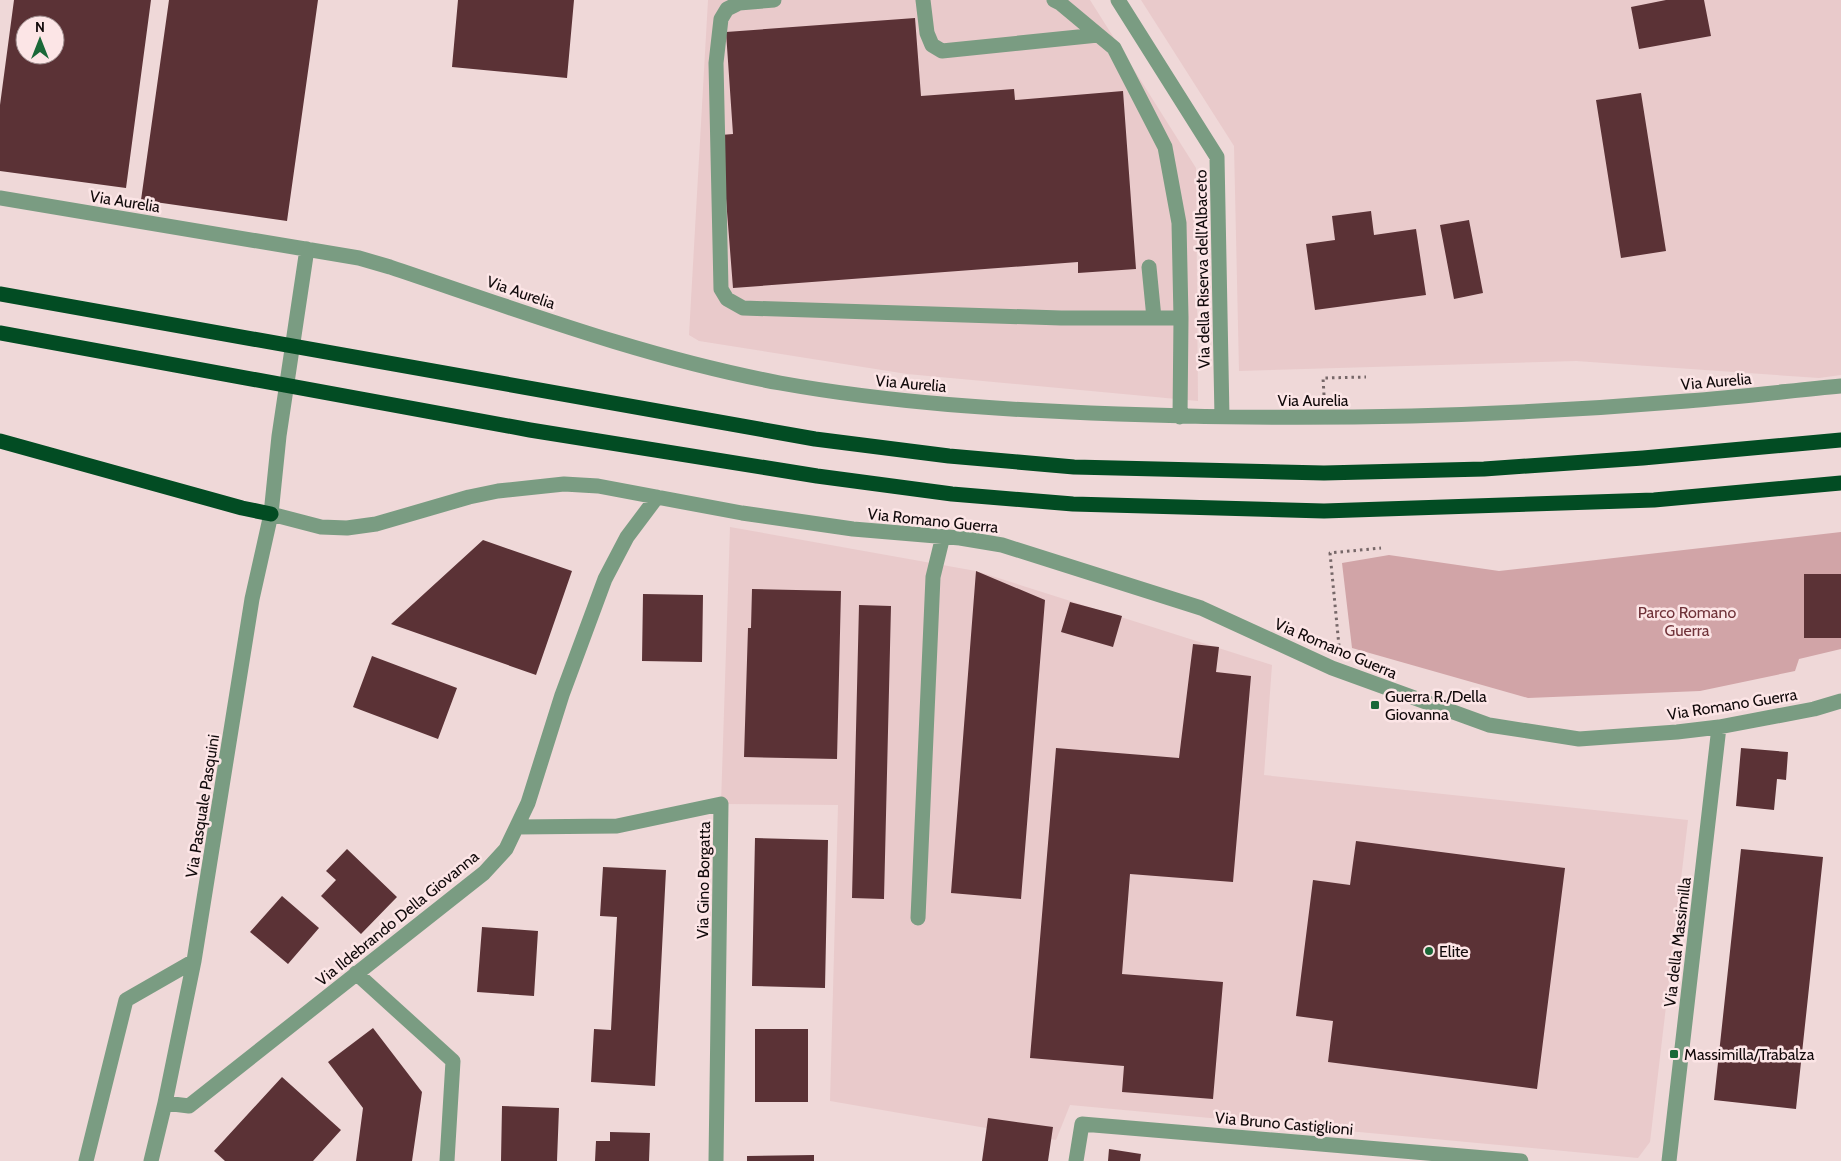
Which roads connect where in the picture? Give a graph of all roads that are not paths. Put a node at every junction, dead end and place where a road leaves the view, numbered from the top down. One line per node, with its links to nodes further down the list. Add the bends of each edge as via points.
1 (774, 0): 10 (street, via 739,3 727,9 721,19 716,63 721,289 727,299 743,308 1051,318)
2 (923, 0): 5 (street, via 927,33 932,45 942,51)
3 (1054, 0): 5 (street)
4 (1118, 0): 15 (street, Via della Riserva dell'Albaceto, via 1217,157)
5 (1098, 35): 11 (street, via 1114,48 1165,147 1179,223)
6 (0, 198): 7 (street, Via Aurelia)
7 (307, 249): 14 (street, Via Aurelia, via 370,261 579,330 691,363 775,382 918,402); 20 (street, Via Pasquale Pasquini, via 279,436)
8 (1149, 267): 10 (street)
9 (0, 294): 16 (highway, via 815,439 1074,467 1324,473 1484,469)
10 (1154, 318): 11 (street)
11 (1181, 318): 14 (street)
12 (0, 333): 18 (highway, via 530,430 827,477 952,494 1064,504 1324,511 1654,500)
13 (1841, 386): 15 (street, Via Aurelia, via 1687,401 1500,413)
14 (1180, 417): 15 (street, Via Aurelia)
15 (1222, 417)
16 (1841, 440)
17 (0, 441): 20 (highway)
18 (1841, 483)
19 (657, 497): 20 (street, via 598,486 564,484 488,493 376,524 347,528 321,527); 21 (street, Via Romano Guerra, via 853,529); 24 (street, Via Ildebrando Della Giovanna, via 628,538 605,579)
20 (271, 514): 26 (street, Via Pasquale Pasquini, via 252,599)
21 (943, 536): 23 (street, Via Romano Guerra, via 1002,545 1201,608 1332,668 1489,725 1579,739); 25 (street, via 933,577)
22 (1841, 701): 23 (street, Via Romano Guerra)
23 (1719, 727): 35 (street, Via della Massimilla)
24 (518, 827): 27 (street, Via Ildebrando Della Giovanna, via 506,849 484,873); 32 (street, Via Gino Borgatta, via 617,826 721,804)
25 (918, 918)
26 (194, 961): 28 (street, Via Pasquale Pasquini); 29 (street, via 126,1000)
27 (356, 973): 28 (street, Via Ildebrando Della Giovanna, via 189,1106); 31 (street, Via Ildebrando Della Giovanna, via 453,1061)
28 (165, 1103): 30 (street)
29 (86, 1161)
30 (151, 1161)
31 (447, 1161)
32 (716, 1161)
33 (1076, 1161): 34 (street, Via Bruno Castiglioni, via 1082,1124)
34 (1522, 1161)
35 (1669, 1161)

